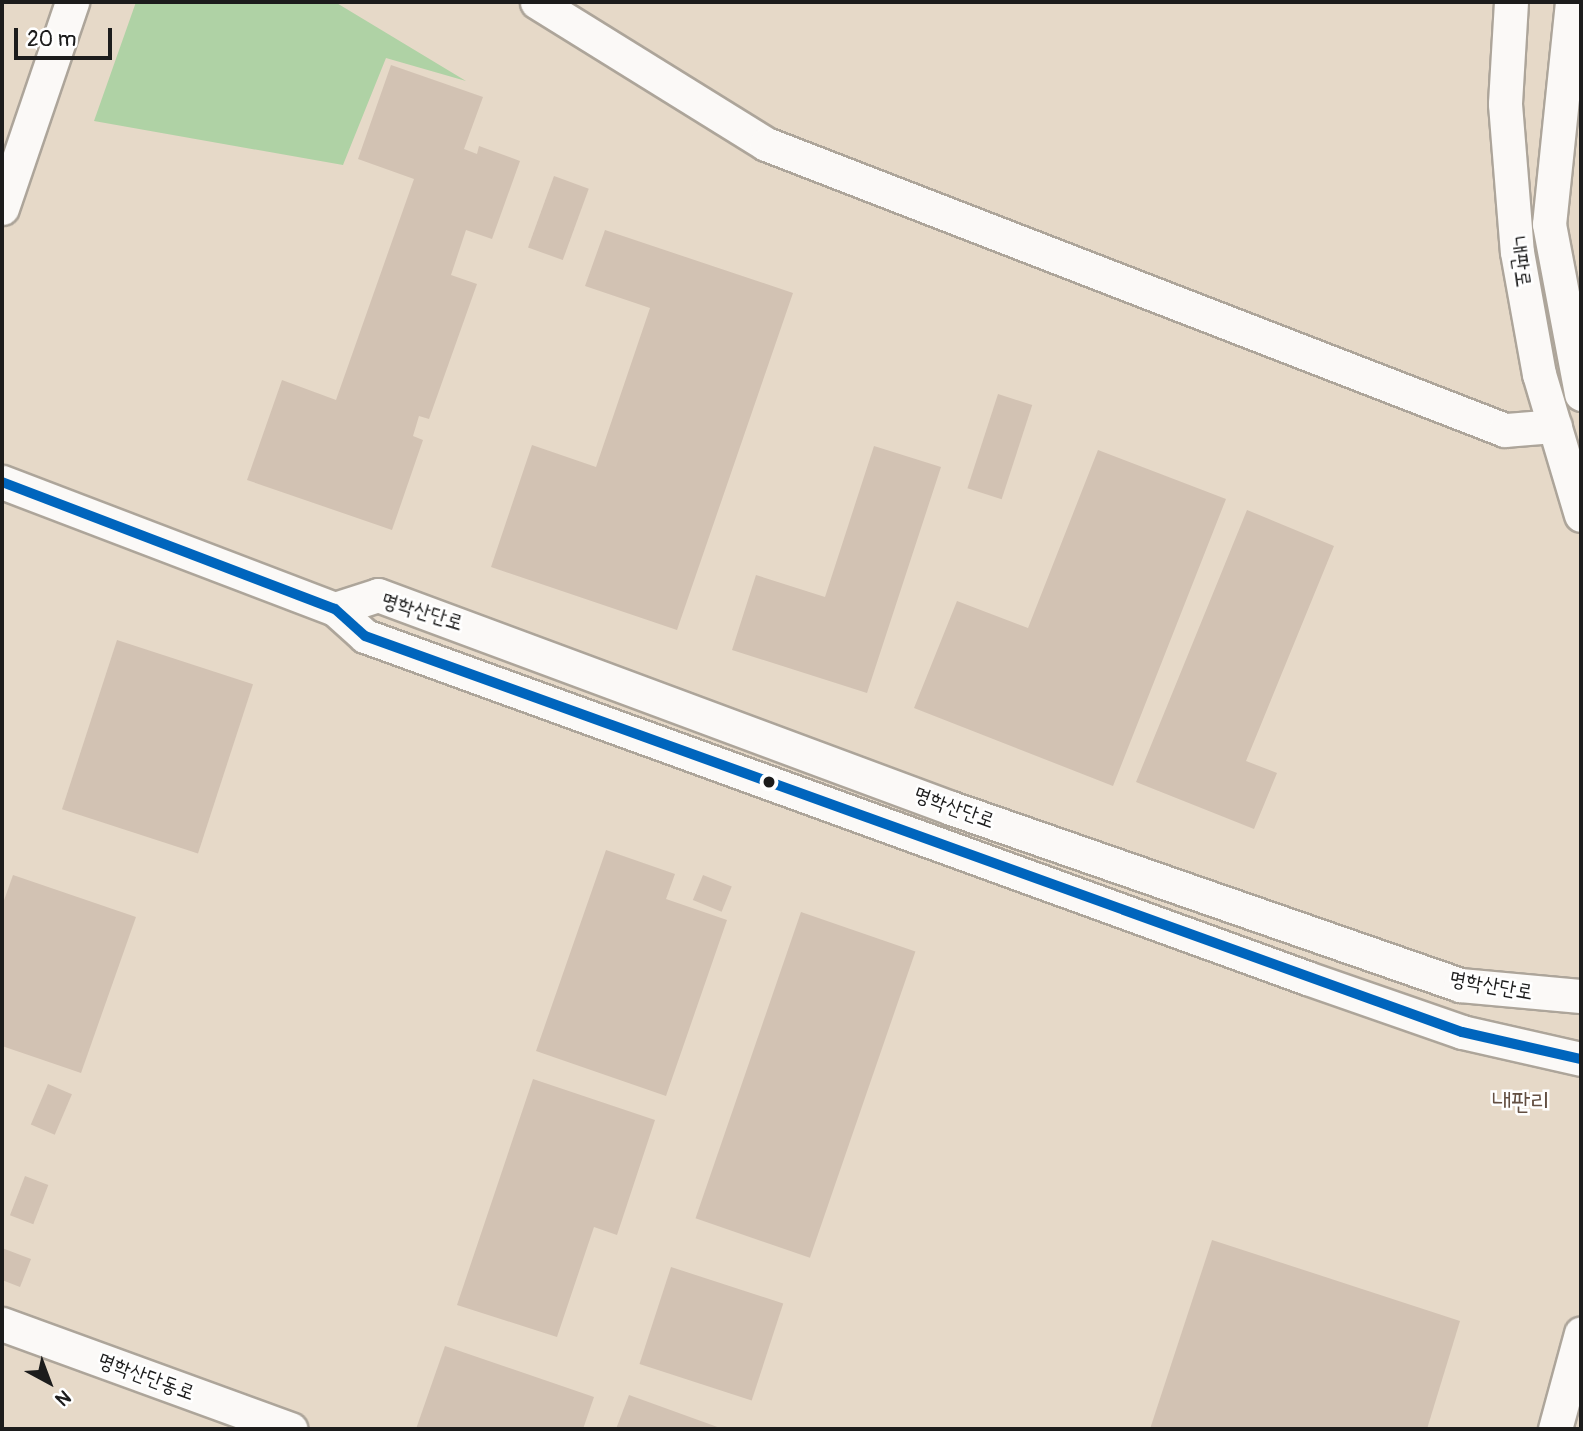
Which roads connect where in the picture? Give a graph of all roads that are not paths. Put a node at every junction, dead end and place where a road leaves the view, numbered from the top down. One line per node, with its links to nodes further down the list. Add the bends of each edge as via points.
1 (537, 2): 7 (street, via 766,144 1506,430)
2 (1511, 2): 7 (street, 내판로, via 1505,104 1517,252)
3 (1572, 2): 6 (street, 내판로, via 1549,224)
4 (69, 3): 5 (street)
5 (2, 208)
6 (1581, 394)
7 (1555, 426): 9 (street, 내판로)
8 (2, 482): 10 (street, 명학산단로)
9 (1581, 515)
10 (335, 609): 12 (street, 명학산단로, via 378,595 951,808 1460,985); 14 (street, 명학산단로, via 365,636)
11 (1581, 976): 12 (street)
12 (1520, 993): 13 (street, 명학산단로)
13 (1581, 996)
14 (1469, 1034): 15 (street, 명학산단로); 16 (street)
15 (1581, 1059)
16 (1581, 1081)
17 (2, 1324): 19 (street, 명학산단동로)
18 (1581, 1333): 20 (street)
19 (291, 1429)
20 (1555, 1429)

